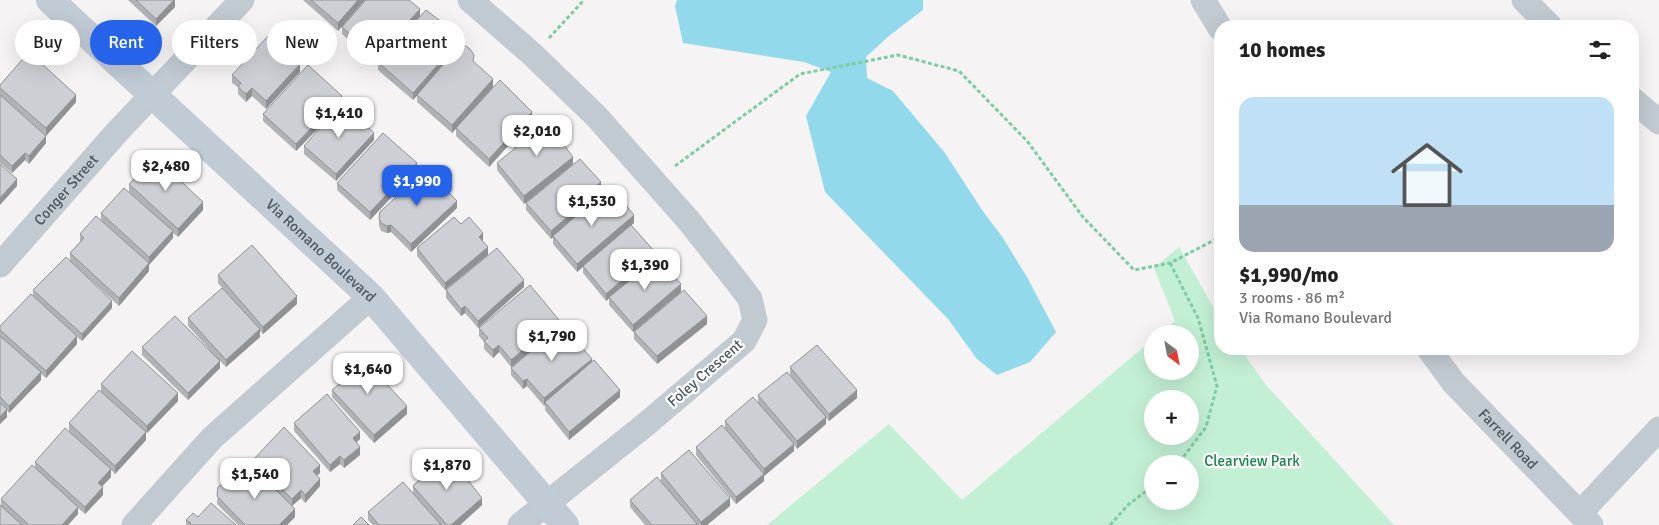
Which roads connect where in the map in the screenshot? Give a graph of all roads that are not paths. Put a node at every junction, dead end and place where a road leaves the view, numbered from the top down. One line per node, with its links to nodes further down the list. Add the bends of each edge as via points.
1 (50, 0): 8 (street, Via Romano Boulevard)
2 (242, 0): 8 (street)
3 (470, 0): 15 (street, Foley Crescent, via 596,116 689,221 750,299 755,320 744,341)
4 (1203, 0): 6 (street)
5 (1524, 0): 7 (street)
6 (1215, 20)
7 (1544, 20)
8 (152, 94): 11 (street, Conger Street); 12 (street, Via Romano Boulevard)
9 (1639, 105): 10 (street)
10 (1659, 122)
11 (0, 265)
12 (371, 297): 15 (street, Via Romano Boulevard); 17 (street, via 222,428)
13 (1433, 355): 16 (street, Farrell Road, via 1453,382)
14 (1659, 429): 16 (street)
15 (547, 504): 18 (street, Foley Crescent); 19 (street, Via Romano Boulevard)
16 (1586, 519)
17 (134, 525)
18 (520, 525)
19 (565, 525)

